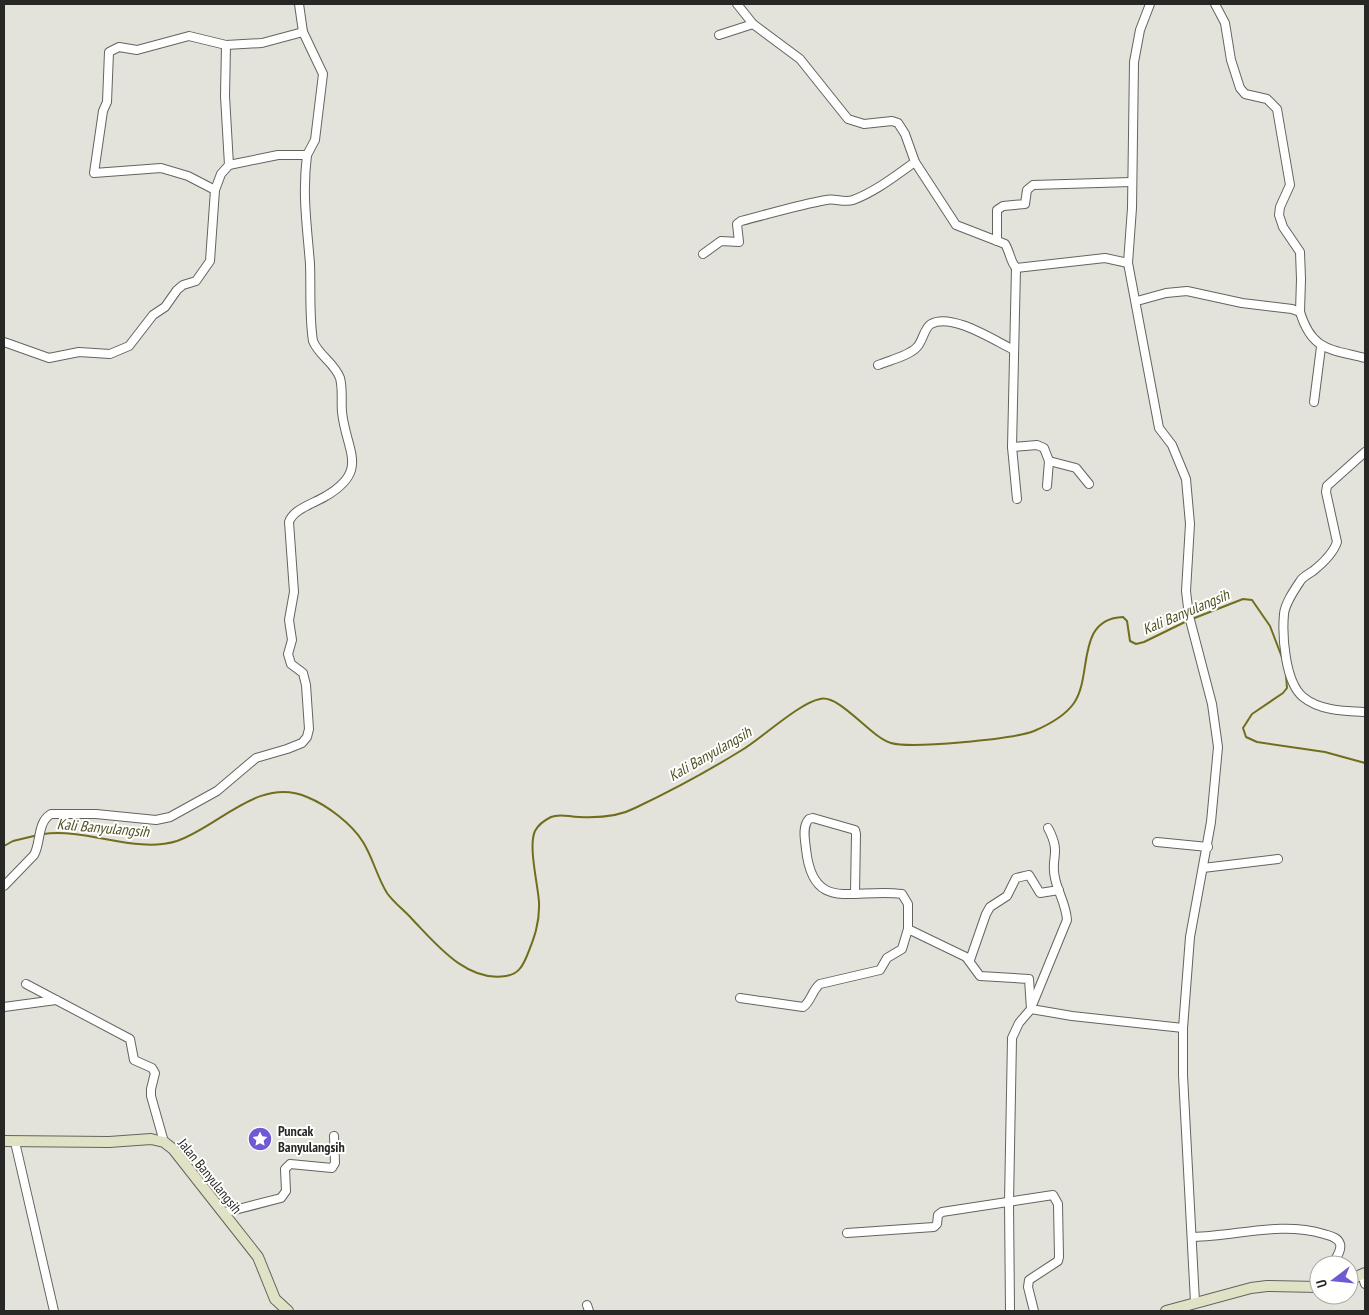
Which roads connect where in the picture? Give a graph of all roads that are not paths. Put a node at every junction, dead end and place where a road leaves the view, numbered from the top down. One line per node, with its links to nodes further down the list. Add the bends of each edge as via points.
1 (299, 4): 6 (street)
2 (736, 4): 5 (street)
3 (1150, 4): 12 (street, via 1140,30 1134,62)
4 (1215, 4): 19 (street, via 1224,23 1240,88 1245,94 1267,99 1277,109 1290,185 1279,216 1300,252)
5 (753, 24): 7 (street); 10 (street, via 800,59 848,119 864,124 898,123)
6 (303, 32): 8 (street, via 262,43); 9 (street, via 323,74 315,140)
7 (719, 35)
8 (226, 45): 11 (street); 13 (street, via 189,36 137,50 112,49 109,52 107,102 94,173 161,168 188,176)
9 (307, 156): 11 (street, via 278,155); 38 (street, via 304,222 310,262 312,333 317,351 332,364 340,377 342,411 352,456 352,469 343,486 295,513 289,522 294,592 289,620 292,640 288,654 291,664 303,673 306,685 307,737 287,750 256,758 217,792 170,816 156,820 53,813 46,816 38,849)
10 (915, 162): 14 (street, via 956,225); 15 (street, via 854,200 848,202 833,198 741,221 737,224 738,242 721,241)
11 (229, 165): 13 (street, via 221,174)
12 (1131, 182): 14 (street, via 1032,186 1027,190 1025,204 1003,206 997,210); 16 (street)
13 (215, 190): 20 (street, via 210,261 196,281 183,285 165,307 153,315 129,346 110,354 79,352 50,358)
14 (997, 240): 17 (street, via 1009,250)
15 (703, 254)
16 (1128, 263): 17 (street, via 1105,258); 18 (street)
17 (1016, 268): 22 (street)
18 (1137, 300): 19 (street, via 1187,291); 35 (street, via 1159,428 1172,445 1186,479 1190,513 1185,573 1189,616 1212,704 1218,747)
19 (1300, 312): 21 (street, via 1309,335)
20 (4, 342)
21 (1321, 347): 23 (street); 25 (street)
22 (1014, 350): 24 (street, via 972,327 933,323 916,349); 26 (street)
23 (1365, 358)
24 (878, 365)
25 (1314, 402)
26 (1012, 447): 28 (street, via 1043,446); 31 (street)
27 (1365, 452): 32 (street, via 1327,486 1337,542 1335,550 1302,578 1284,612 1290,677 1301,696 1337,711)
28 (1049, 461): 29 (street, via 1076,468); 30 (street)
29 (1090, 484)
30 (1048, 486)
31 (1017, 499)
32 (1365, 712)
33 (1048, 828): 39 (street, via 1057,849 1054,877)
34 (1157, 842): 35 (street)
35 (1208, 847): 37 (street)
36 (1278, 860): 37 (street)
37 (1203, 868): 48 (street, via 1190,937)
38 (4, 886)
39 (1059, 890): 42 (street, via 1040,893 1029,875 1016,878 1007,896 990,907 986,914); 47 (street, via 1067,920)
40 (855, 893): 40 (street, via 820,889 813,880 808,868 805,837 809,819 854,830); 41 (street, via 902,894 908,904)
41 (908, 929): 42 (street); 44 (street, via 902,949 887,958 880,970 820,984 803,1007)
42 (970, 960): 47 (street, via 981,976 1029,979)
43 (26, 984): 45 (street)
44 (740, 998)
45 (56, 1000): 46 (street); 52 (street, via 127,1037 133,1045 134,1060 154,1071 152,1096)
46 (4, 1007)
47 (1032, 1007): 48 (street, via 1072,1016); 53 (street, via 1012,1038)
48 (1183, 1028): 56 (street)
49 (334, 1136): 54 (street, via 332,1168 288,1165 284,1175 286,1191 281,1198)
50 (4, 1141): 51 (street, Jalan Banyulangsih)
51 (15, 1142): 52 (street, Jalan Banyulangsih, via 108,1142 144,1138); 60 (street)
52 (164, 1142): 54 (street, Jalan Banyulangsih)
53 (1009, 1202): 55 (street, via 942,1212 938,1214 934,1227); 62 (street); 63 (street, via 1048,1194 1053,1195 1058,1204 1059,1257 1058,1261 1030,1280 1028,1287)
54 (223, 1212): 61 (street, Jalan Banyulangsih, via 263,1266 276,1299)
55 (847, 1233)
56 (1193, 1236): 57 (street, via 1292,1227 1335,1237 1340,1243); 59 (street)
57 (1337, 1255)
58 (1309, 1287): 59 (street, via 1267,1286)
59 (1195, 1302): 64 (street)
60 (54, 1311)
61 (288, 1311)
62 (1010, 1311)
63 (1034, 1311)
64 (1166, 1311)

